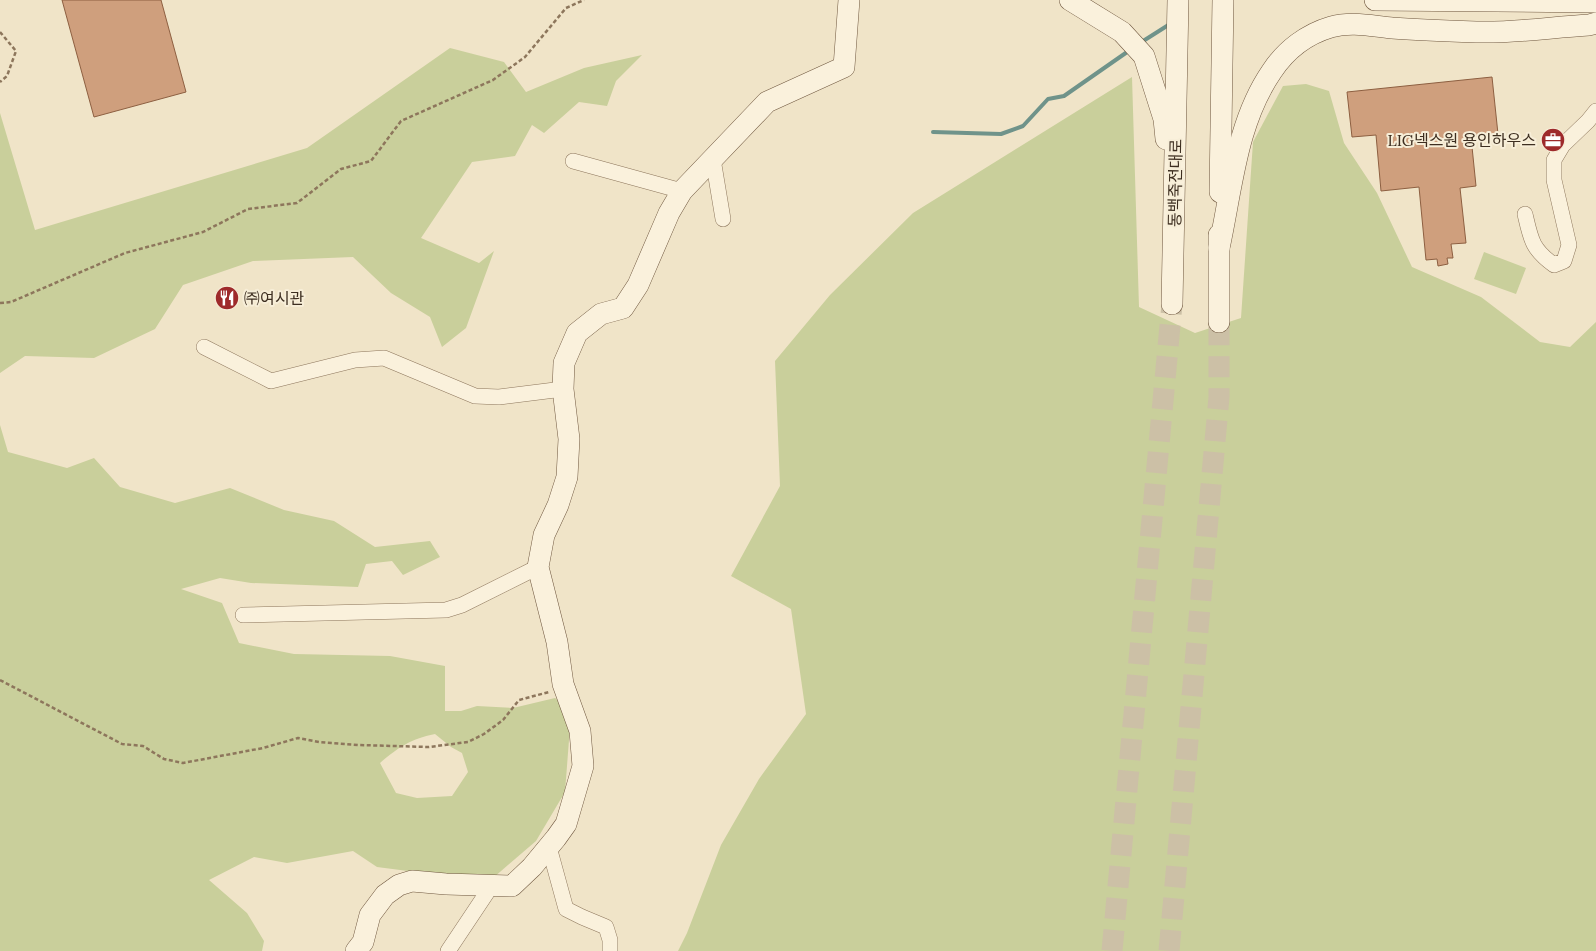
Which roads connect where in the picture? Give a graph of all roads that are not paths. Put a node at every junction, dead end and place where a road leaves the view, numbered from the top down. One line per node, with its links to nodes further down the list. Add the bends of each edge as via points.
1 (849, 0): 10 (street, via 844,67 767,102)
2 (1070, 0): 13 (street, via 1122,32 1144,56 1164,119)
3 (1178, 0): 13 (street, 동백죽전대로)
4 (1223, 0): 16 (street)
5 (1375, 0): 6 (street)
6 (1546, 1): 7 (street)
7 (1596, 2)
8 (1596, 23): 16 (street, via 1481,32 1356,23 1331,27 1305,38 1286,53 1258,96 1235,160)
9 (1596, 111): 14 (street, via 1563,145 1554,160 1554,180 1569,245 1564,261 1554,265 1544,258 1532,242)
10 (713, 159): 12 (street); 15 (street)
11 (574, 161): 12 (street)
12 (682, 191): 20 (street, via 638,285 623,308 601,314 576,333 564,363)
13 (1174, 207): 17 (street, 동백죽전대로)
14 (1525, 214)
15 (723, 219)
16 (1219, 248): 18 (street)
17 (1172, 304)
18 (1219, 322)
19 (204, 347): 20 (street, via 271,381 355,360 384,358 475,396 499,397)
20 (563, 389): 21 (street, via 569,439 567,476 544,535)
21 (538, 567): 22 (street, via 446,610); 23 (street, via 565,688 580,731 583,766 566,824)
22 (243, 615)
23 (549, 847): 24 (street, via 512,886); 27 (street, via 566,908 606,927)
24 (492, 885): 25 (street, via 412,880 399,885 385,895 370,915 363,942); 26 (street)
25 (356, 951)
26 (448, 951)
27 (610, 951)

